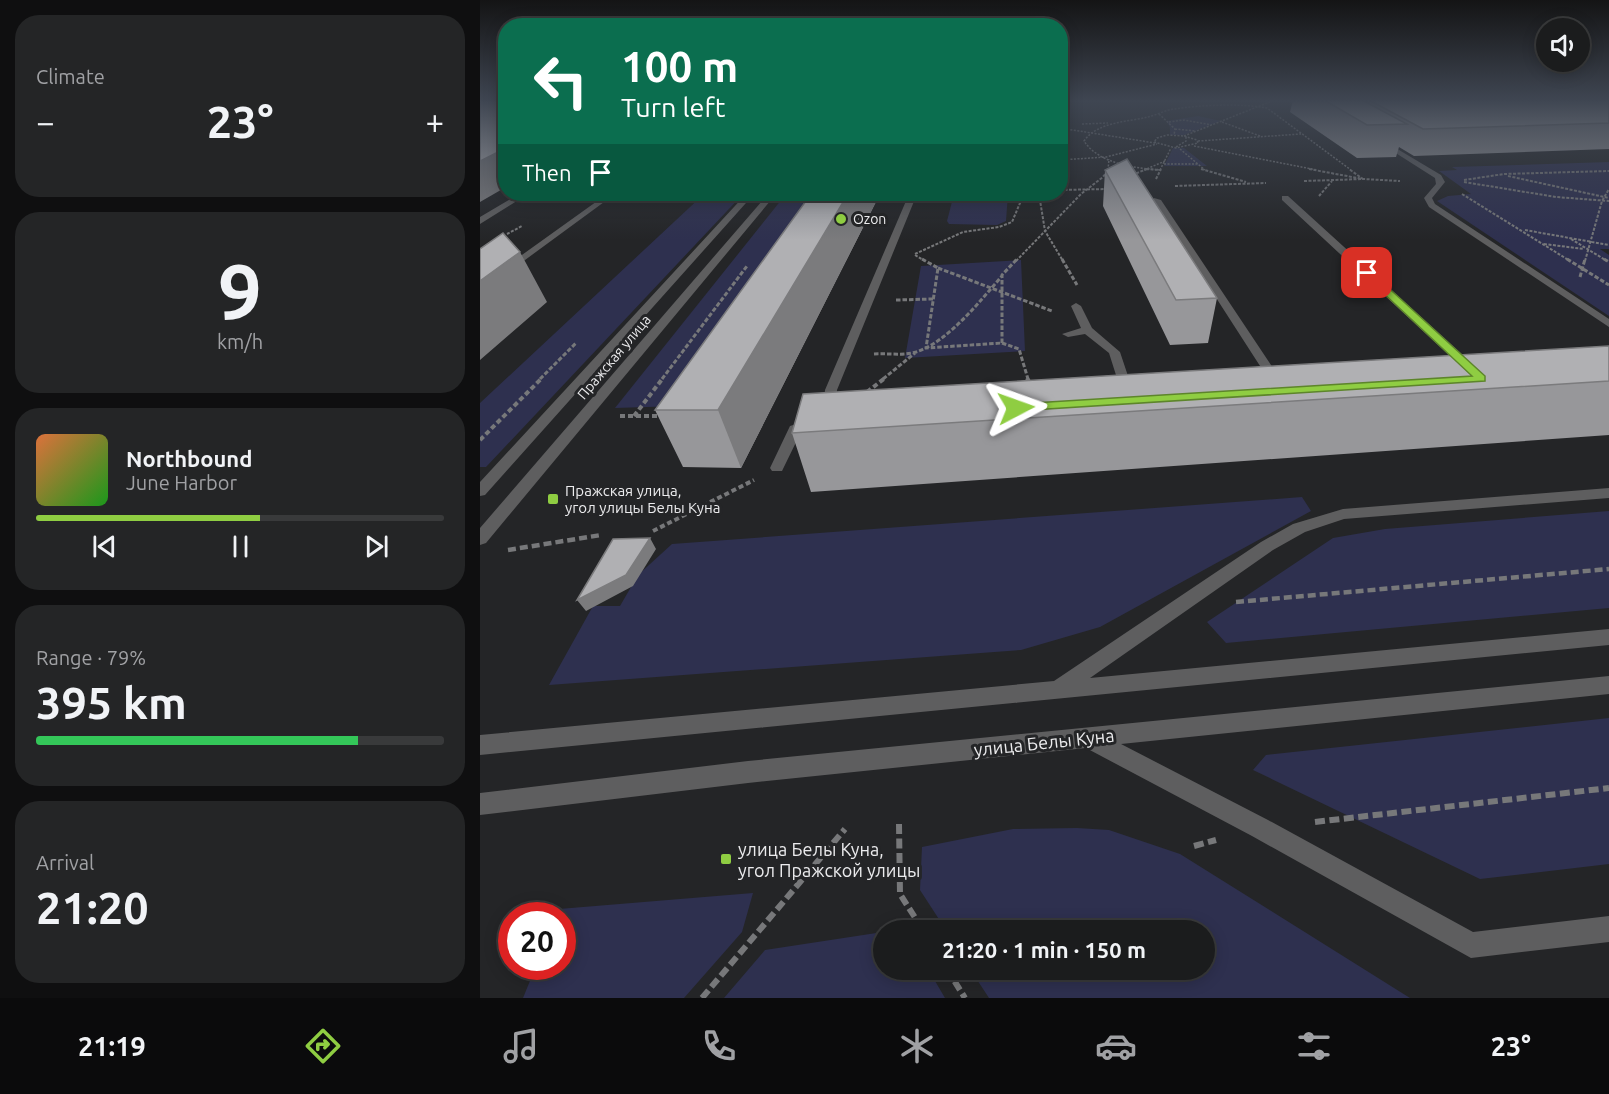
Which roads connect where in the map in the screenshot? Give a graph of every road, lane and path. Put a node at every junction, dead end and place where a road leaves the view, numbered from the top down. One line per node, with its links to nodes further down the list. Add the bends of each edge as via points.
1 (1088, 147): 11 (path)
2 (1143, 147): 11 (path)
3 (1167, 147): 9 (path)
4 (1175, 147): 9 (path)
5 (1190, 147): 10 (path)
6 (1197, 147): 21 (path)
7 (1318, 147): 21 (path)
8 (1388, 147): 29 (street, via 1438,177 1442,182)
9 (1172, 148): 10 (path); 14 (path)
10 (1180, 148): 15 (path)
11 (1105, 157): 12 (path); 13 (path)
12 (1068, 159)
13 (1109, 159): 16 (path); 30 (path, via 1107,172)
14 (1164, 162): 15 (path); 16 (path); 17 (path)
15 (1199, 164): 24 (path, via 1208,172)
16 (1146, 169): 17 (path); 20 (path)
17 (1160, 170): 27 (path)
18 (1609, 171): 19 (path)
19 (1504, 174): 36 (path); 47 (path, via 1457,180)
20 (1129, 177)
21 (1363, 179): 22 (path); 23 (path)
22 (1294, 182)
23 (1408, 182)
24 (1250, 183): 25 (path); 28 (path)
25 (1271, 183)
26 (1107, 184): 31 (path)
27 (1153, 186)
28 (1175, 186)
29 (1439, 188): 50 (path, via 1466,195); 69 (street, via 1428,198 1432,205)
30 (1086, 189): 31 (path); 34 (path); 35 (path)
31 (1094, 189): 32 (path); 35 (path)
32 (1108, 189)
33 (1609, 189): 36 (path)
34 (1068, 190)
35 (1080, 194): 51 (path)
36 (1604, 196): 38 (path); 47 (path)
37 (1285, 198): 79 (street, via 1481,379)
38 (1609, 199): 47 (path)
39 (1157, 200): 80 (street)
40 (513, 201): 48 (street)
41 (601, 201): 66 (street)
42 (744, 201): 88 (street, Пражская улица)
43 (766, 201): 92 (street, Пражская улица)
44 (910, 201): 57 (street)
45 (1024, 201): 58 (path, via 1012,222 963,232)
46 (1040, 201): 51 (path)
47 (1602, 201): 53 (path)
48 (480, 221)
49 (1500, 225): 50 (path)
50 (1521, 229): 52 (path); 54 (path)
51 (1045, 231): 63 (path); 71 (path, via 1086,303)
52 (1569, 238): 53 (path); 56 (path)
53 (1590, 242): 55 (path); 56 (path)
54 (1544, 243): 56 (path); 62 (path)
55 (1609, 245)
56 (1587, 249): 60 (path); 62 (path)
57 (888, 254): 58 (path); 70 (street)
58 (915, 254): 61 (path)
59 (752, 258): 84 (path)
60 (1609, 262)
61 (938, 268): 65 (path); 68 (path)
62 (1582, 268): 64 (path); 69 (path)
63 (1002, 275): 65 (path); 67 (path)
64 (1609, 285)
65 (991, 288): 67 (path); 76 (path, via 974,308)
66 (480, 290)
67 (1002, 292): 71 (path, via 1046,309); 75 (path)
68 (933, 299): 70 (path); 76 (path)
69 (1574, 300): 72 (street)
70 (868, 301): 78 (street)
71 (1078, 310): 73 (street)
72 (1609, 324)
73 (1087, 330): 74 (street); 82 (street, via 1114,352)
74 (1068, 334)
75 (1002, 343): 76 (path); 81 (path, via 1019,348)
76 (926, 348): 77 (path)
77 (916, 353): 78 (path); 83 (path)
78 (846, 355): 83 (street, via 831,390 830,404)
79 (1470, 379)
80 (1282, 390)
81 (1035, 393)
82 (1129, 399)
83 (841, 410): 87 (street, via 795,429)
84 (634, 416): 85 (path); 86 (path)
85 (669, 416)
86 (613, 417)
87 (777, 468): 90 (path)
88 (480, 491)
89 (1609, 493): 98 (street, via 1343,514 1299,528)
90 (653, 531)
91 (601, 535): 93 (path)
92 (480, 539)
93 (508, 550)
94 (1609, 569): 95 (path)
95 (1240, 602)
96 (1609, 637): 98 (street)
97 (1609, 685): 99 (street, улица Белы Куна)
98 (1057, 690): 100 (street)
99 (1088, 738): 102 (street, улица Белы Куна); 107 (street, via 1471,945)
100 (480, 745)
101 (1609, 788): 103 (path)
102 (480, 804)
103 (1324, 821)
104 (899, 824): 106 (path, via 900,894)
105 (846, 829): 109 (path)
106 (917, 920)
107 (1609, 928)
108 (954, 980): 110 (path)
109 (702, 998)
110 (966, 998)

